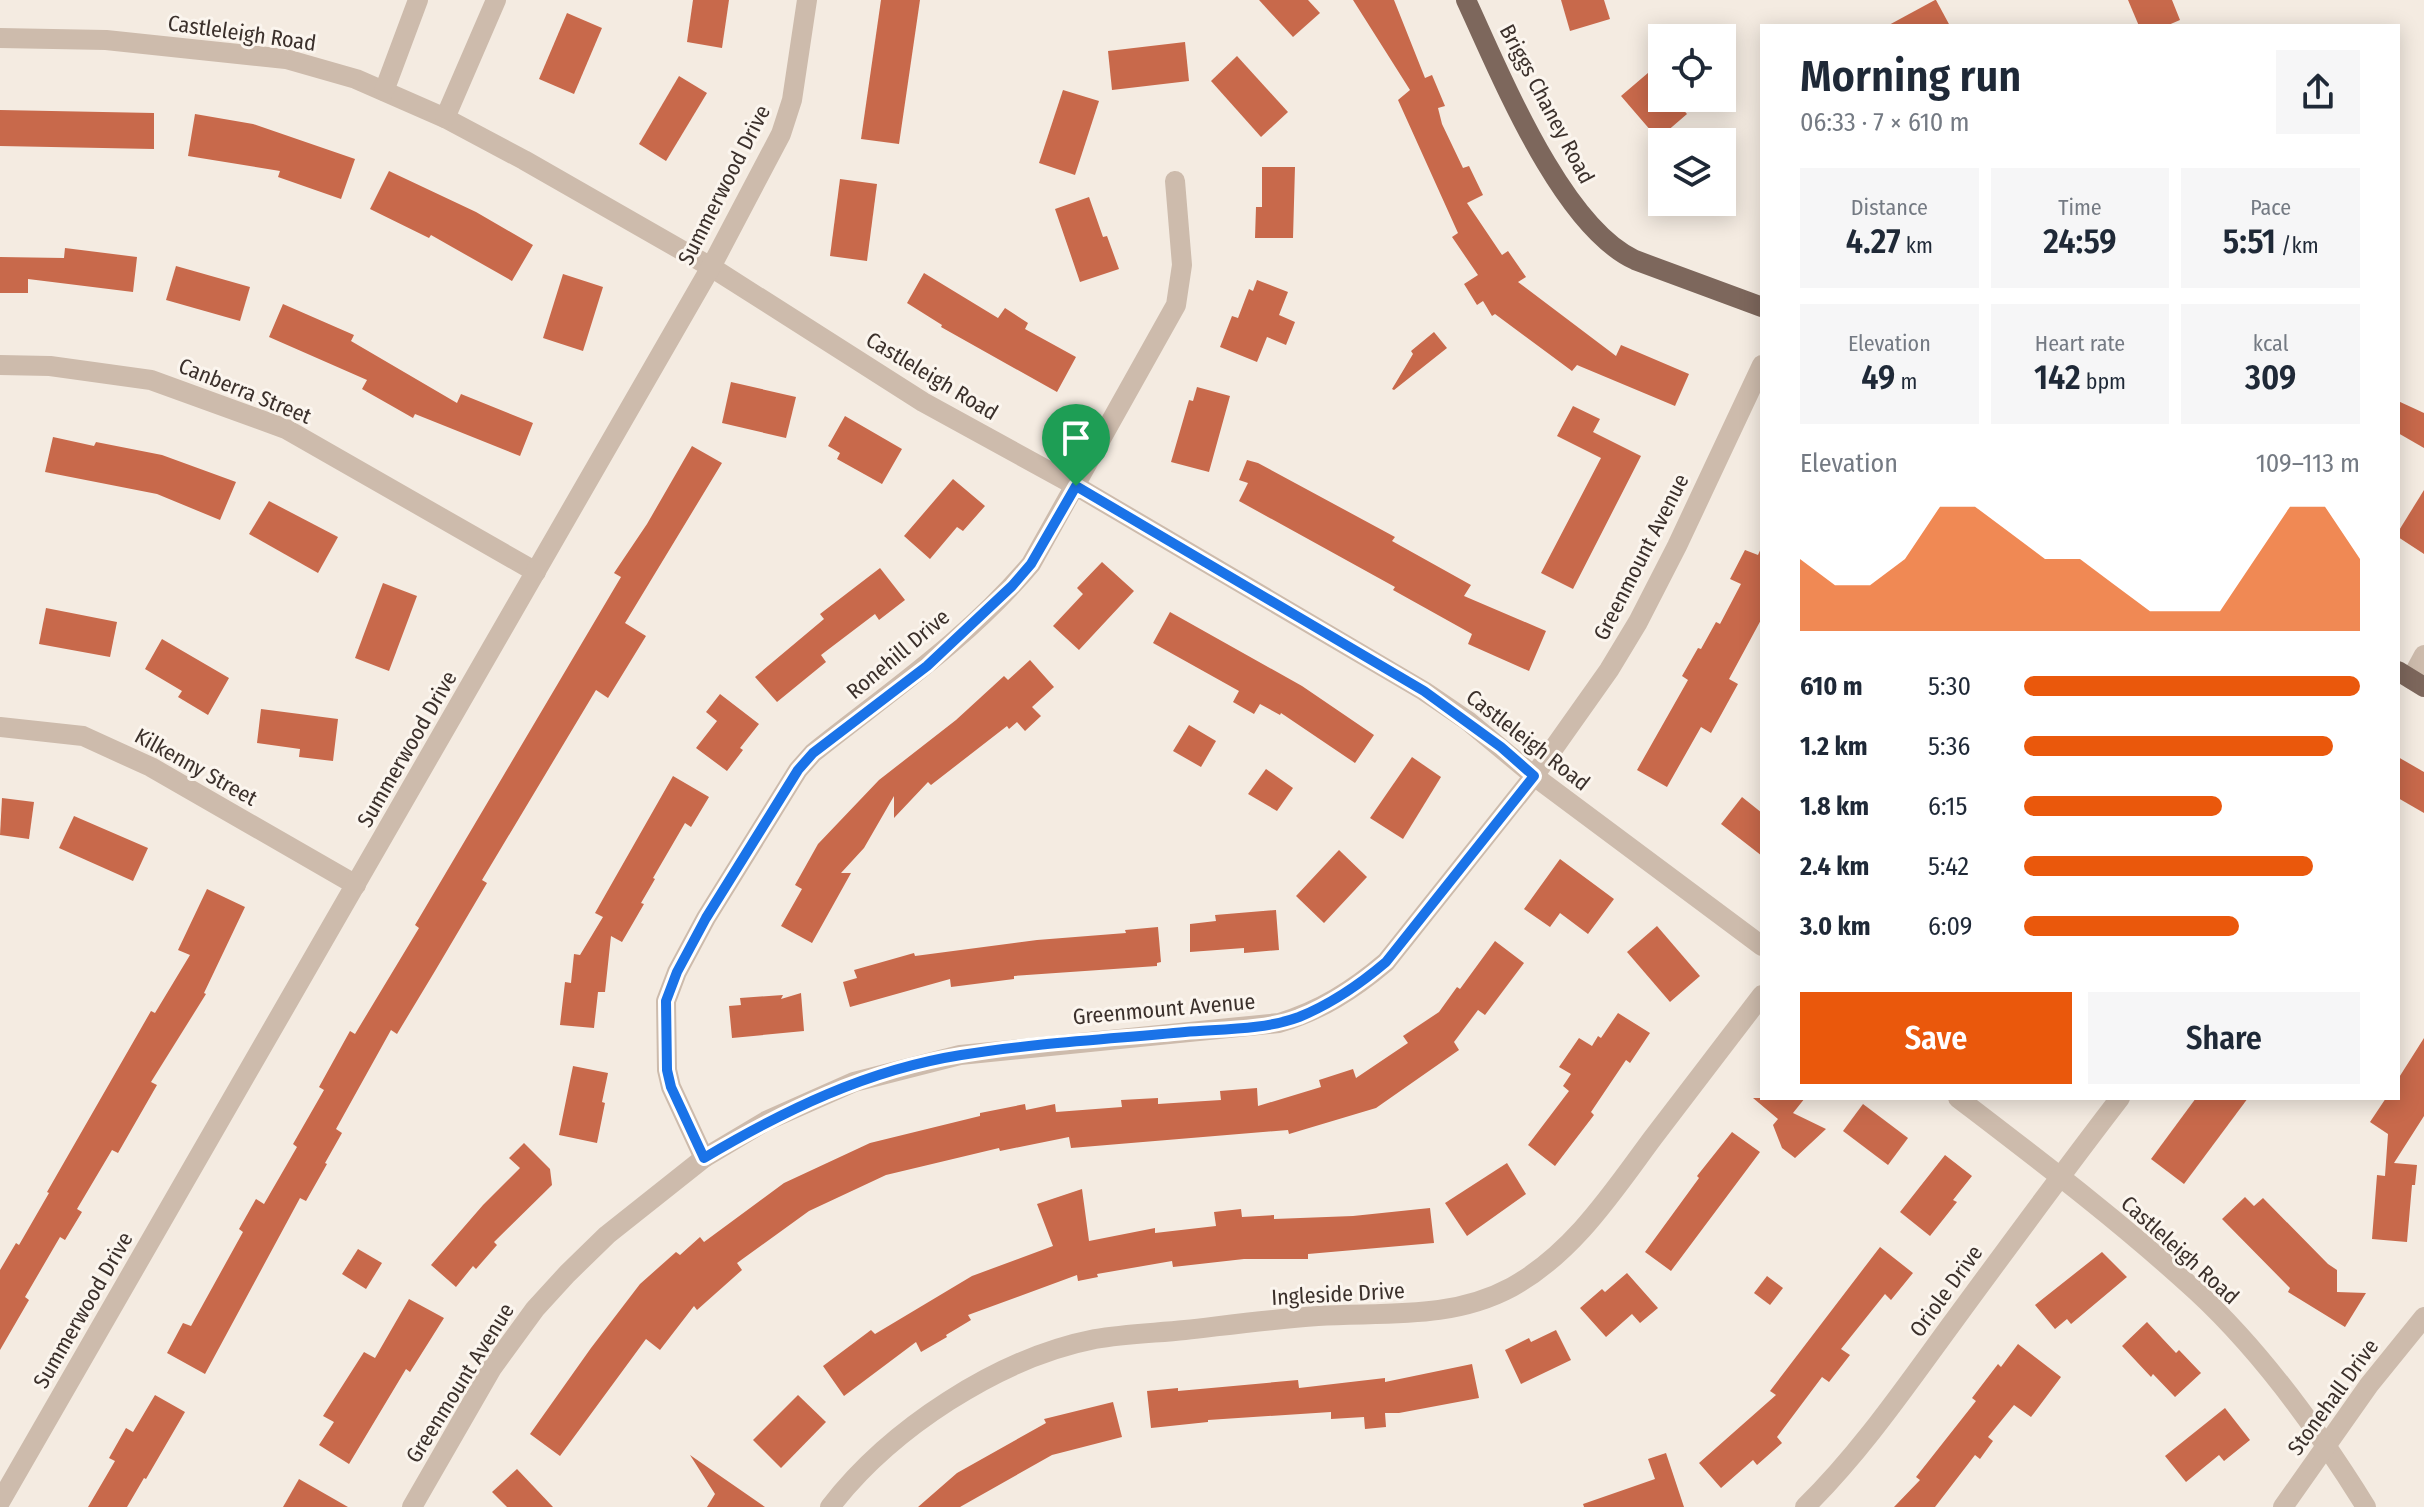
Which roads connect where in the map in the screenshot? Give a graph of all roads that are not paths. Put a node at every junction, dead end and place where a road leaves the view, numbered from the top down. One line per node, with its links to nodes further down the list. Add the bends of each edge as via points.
1 (418, 0): 6 (street)
2 (496, 0): 7 (street)
3 (807, 0): 9 (street, Summerwood Drive, via 792,100 781,134)
4 (1466, 0): 10 (main road, Briggs Chaney Road, via 1537,146 1599,237 1647,265)
5 (0, 38): 6 (street, Castleleigh Road, via 106,40 286,59)
6 (384, 91): 7 (street, Castleleigh Road)
7 (445, 118): 9 (street, Castleleigh Road)
8 (1175, 181): 13 (street, Ronehill Drive, via 1182,265 1176,305)
9 (711, 267): 13 (street, Castleleigh Road, via 923,402); 14 (street, Summerwood Drive)
10 (1760, 306)
11 (0, 365): 14 (street, Canberra Street, via 151,380 286,429)
12 (1760, 369): 18 (street, Greenmount Avenue, via 1638,622)
13 (1076, 486): 18 (street, Castleleigh Road, via 1424,691); 24 (street, Ronehill Drive, via 1031,564 1012,586 927,666 798,770 706,918 666,1001 665,1044 671,1087)
14 (536, 572): 19 (street, Summerwood Drive)
15 (2424, 655): 16 (street)
16 (2411, 679)
17 (0, 727): 19 (street, Kilkenny Street, via 83,736 151,767)
18 (1534, 776): 20 (street, Castleleigh Road); 24 (street, Greenmount Avenue, via 1386,962 1325,1005 1279,1023 960,1055 904,1068 823,1095)
19 (356, 885): 28 (street, Summerwood Drive)
20 (1760, 945)
21 (1760, 998): 30 (street, Ingleside Drive, via 1583,1231 1515,1285 1483,1301 1436,1312 1317,1316 1167,1331 1095,1339 1046,1353 992,1377 915,1425 849,1482)
22 (1961, 1100): 25 (street, Castleleigh Road)
23 (2118, 1100): 25 (street, Oriole Drive)
24 (704, 1158): 29 (street, Greenmount Avenue, via 607,1235 535,1309 492,1368)
25 (2059, 1176): 27 (street, Castleleigh Road, via 2197,1292); 31 (street, Oriole Drive, via 1841,1472)
26 (2424, 1317): 27 (street, Stonehall Drive)
27 (2327, 1445): 32 (street, Stonehall Drive); 33 (street, Castleleigh Road)
28 (0, 1502)
29 (412, 1507)
30 (830, 1507)
31 (1805, 1507)
32 (2283, 1507)
33 (2366, 1507)

